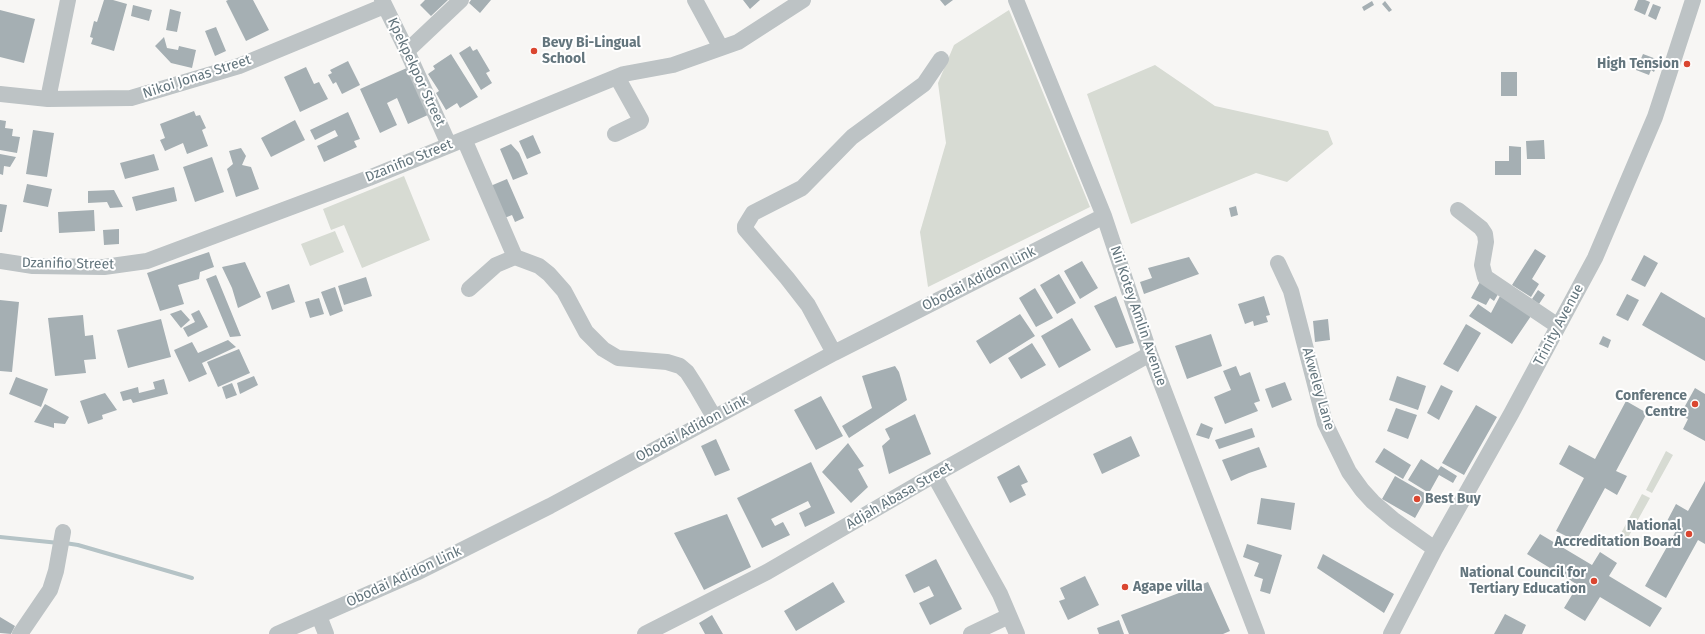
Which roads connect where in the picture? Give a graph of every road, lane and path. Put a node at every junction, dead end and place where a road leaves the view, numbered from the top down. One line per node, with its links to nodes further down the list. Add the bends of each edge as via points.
1 (68, 0): 13 (street)
2 (461, 0): 9 (street)
3 (695, 0): 8 (street)
4 (803, 0): 8 (street, Dzanifio Street, via 738,42)
5 (1016, 0): 18 (street, Nii Kotey Amlin Avenue)
6 (1693, 0): 23 (street, Trinity Avenue, via 1655,117 1595,258)
7 (383, 3): 9 (street, Kpekpekpor Street); 13 (street, Nikoi Jonas Street, via 239,66 131,98)
8 (721, 48): 11 (street, Dzanifio Street, via 673,65)
9 (407, 51): 16 (street, Kpekpekpor Street)
10 (941, 59): 24 (street, via 924,84 852,137 802,188 752,213 746,226 745,229 808,305)
11 (618, 77): 14 (street, via 641,120); 15 (street, Dzanifio Street)
12 (0, 94): 13 (street, Nikoi Jonas Street)
13 (48, 98)
14 (615, 134)
15 (464, 139): 16 (street, Dzanifio Street); 19 (street)
16 (449, 145): 20 (street, Dzanifio Street, via 369,178 147,261 104,267 33,266)
17 (1458, 210): 23 (street, via 1485,234 1482,270 1485,277)
18 (1104, 216): 24 (street, Obodai Adidon Link); 25 (street, Nii Kotey Amlin Avenue)
19 (515, 257): 22 (street, via 496,265); 26 (street, via 539,266 549,274 564,291 586,332 603,349 618,358 667,362 680,366 687,372)
20 (0, 261)
21 (1278, 263): 29 (street, Akweley Lane, via 1290,290 1325,423 1349,472 1373,502)
22 (469, 288)
23 (1558, 326): 29 (street, Trinity Avenue)
24 (834, 353): 26 (street, Obodai Adidon Link)
25 (1150, 354): 27 (street, Adjah Abasa Street); 38 (street, Nii Kotey Amlin Avenue)
26 (714, 417): 30 (street, Obodai Adidon Link, via 550,506 416,573)
27 (934, 475): 31 (street); 35 (street, Adjah Abasa Street, via 767,572)
28 (62, 535): 32 (street, via 50,590)
29 (1435, 549): 39 (street, Trinity Avenue)
30 (319, 616): 33 (street, Obodai Adidon Link); 34 (street)
31 (1010, 616): 36 (street); 37 (street)
32 (20, 634)
33 (277, 634)
34 (326, 634)
35 (645, 634)
36 (971, 634)
37 (1017, 634)
38 (1257, 634)
39 (1391, 634)

